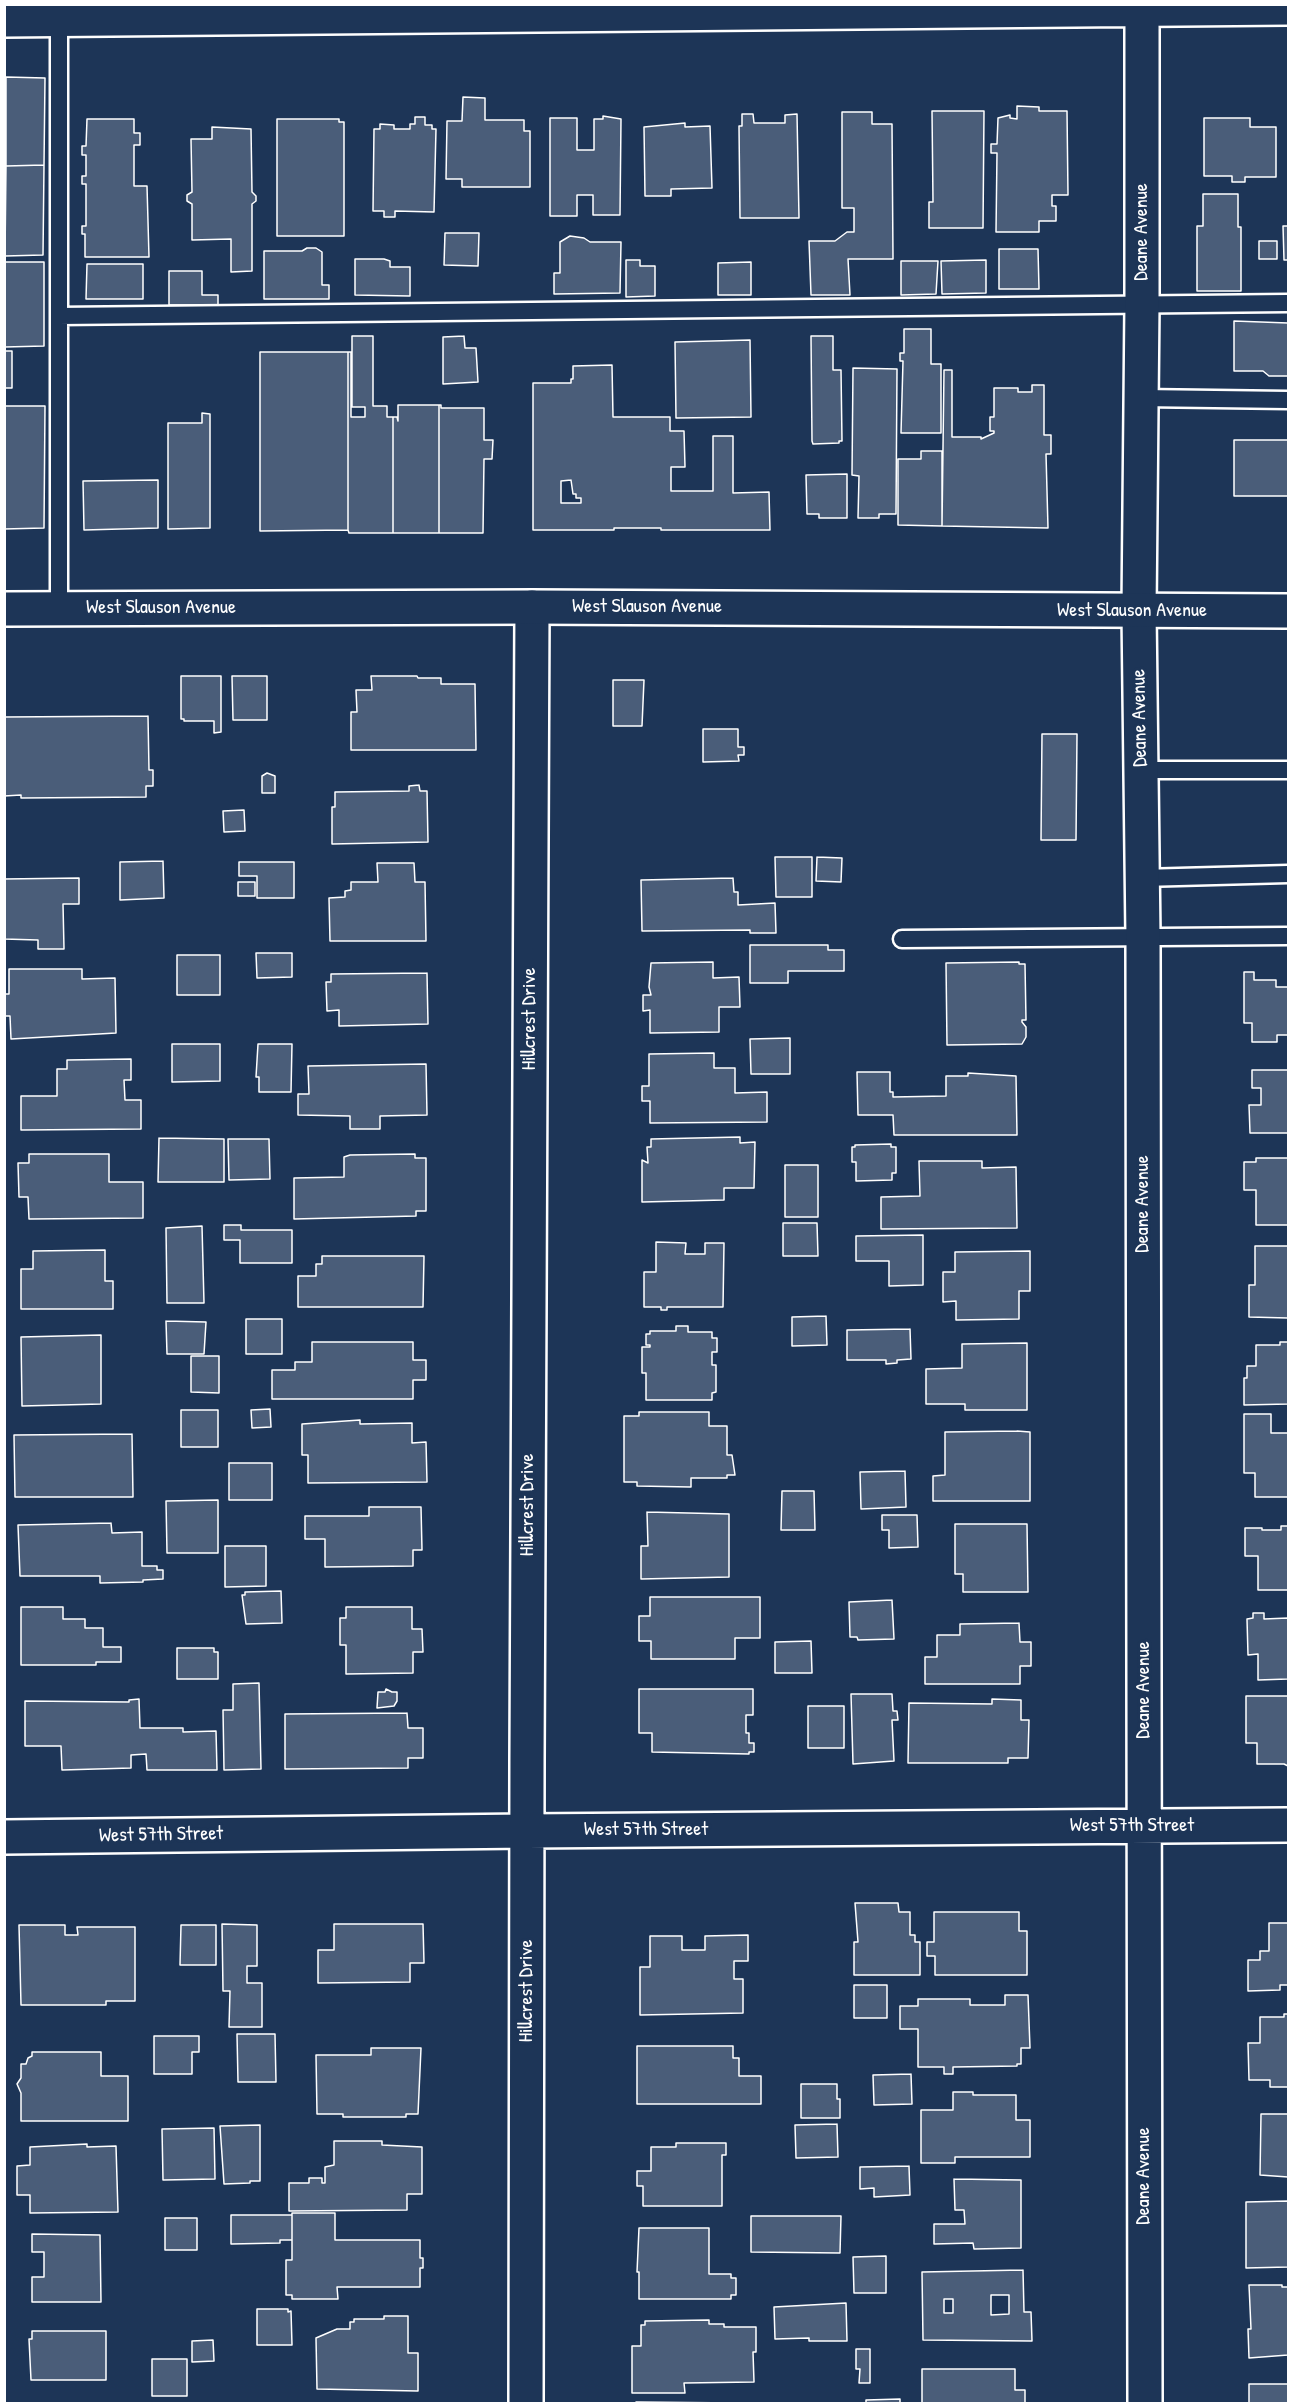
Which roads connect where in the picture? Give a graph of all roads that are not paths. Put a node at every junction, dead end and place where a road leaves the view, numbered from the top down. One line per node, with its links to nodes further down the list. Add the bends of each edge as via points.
1 (1142, 7): 2 (street); 3 (street); 5 (street, Deane Avenue)
2 (1288, 8)
3 (59, 12): 4 (street); 7 (lane)
4 (4, 20)
5 (1143, 303): 6 (lane); 7 (lane); 8 (street, Deane Avenue)
6 (1288, 303)
7 (59, 316): 12 (lane)
8 (1141, 398): 9 (lane); 13 (street, Deane Avenue)
9 (1288, 400)
10 (532, 607): 12 (street, West Slauson Avenue); 13 (street, West Slauson Avenue); 24 (street, Hillcrest Drive)
11 (4, 609): 12 (street, West Slauson Avenue)
12 (59, 609)
13 (1139, 611): 14 (street, West Slauson Avenue); 15 (street, Deane Avenue)
14 (1288, 611)
15 (1140, 770): 16 (lane); 18 (street, Deane Avenue)
16 (1288, 770)
17 (1288, 874): 18 (lane)
18 (1142, 878): 20 (street, Deane Avenue)
19 (1288, 936): 20 (lane)
20 (1143, 938): 21 (lane); 22 (street, Deane Avenue)
21 (902, 939)
22 (1144, 1825): 23 (street, West 57th Street); 24 (street, West 57th Street); 27 (street, Deane Avenue)
23 (1288, 1825)
24 (527, 1831): 25 (street, West 57th Street); 26 (street, Hillcrest Drive)
25 (4, 1837)
26 (526, 2403)
27 (1145, 2403)

